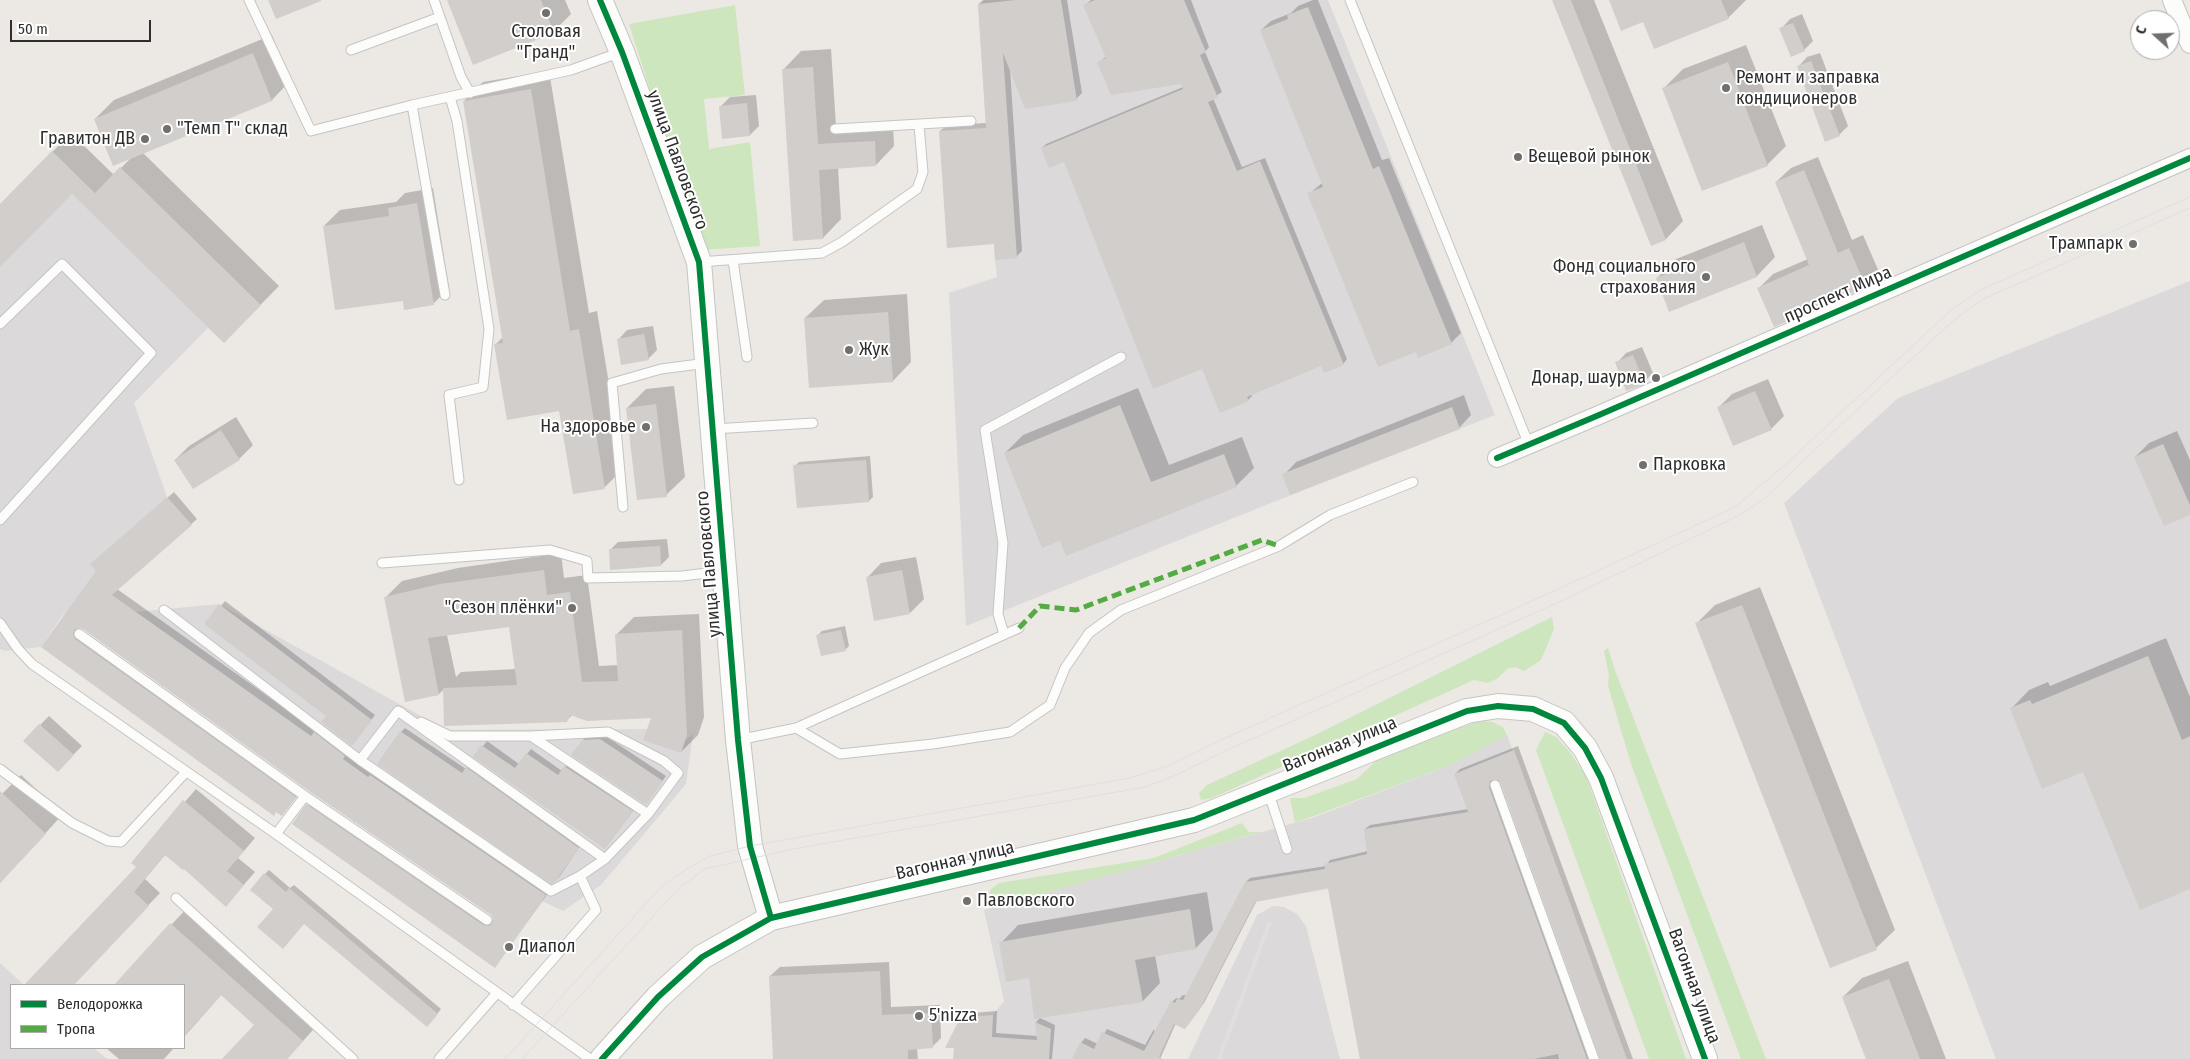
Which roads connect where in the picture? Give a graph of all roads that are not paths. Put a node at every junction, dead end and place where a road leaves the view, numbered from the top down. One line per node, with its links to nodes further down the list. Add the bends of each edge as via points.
1 (249, 0): 12 (lane, via 311,131)
2 (434, 0): 6 (lane)
3 (1350, 0): 26 (lane)
4 (2172, 0): 7 (street)
5 (604, 1): 9 (street, улица Павловского)
6 (440, 17): 8 (lane); 10 (lane)
7 (2190, 44)
8 (351, 50)
9 (622, 52): 10 (lane, via 572,70); 18 (street, улица Павловского)
10 (470, 93): 11 (lane)
11 (450, 97): 12 (lane); 28 (lane, via 457,120 489,329 483,387 449,396)
12 (412, 105): 19 (lane)
13 (971, 121): 14 (lane)
14 (919, 125): 15 (lane); 17 (lane, via 923,172 917,189 822,253)
15 (835, 129)
16 (2190, 158): 26 (street, проспект Мира)
17 (733, 260): 18 (lane); 21 (lane)
18 (699, 262): 23 (street, улица Павловского)
19 (445, 295)
20 (0, 324): 31 (lane, via 62,264 151,352)
21 (747, 357)
22 (1120, 357): 38 (lane, via 985,430 1003,543 998,614)
23 (707, 363): 25 (street, улица Павловского); 30 (lane, via 661,369 612,383)
24 (813, 423): 25 (lane)
25 (712, 429): 33 (street, улица Павловского)
26 (1529, 444): 27 (street, проспект Мира)
27 (1497, 458)
28 (460, 480)
29 (1413, 482): 40 (lane, via 1330,515 1279,546 1121,610 1088,633 1065,668 1050,705 1010,732 840,754)
30 (623, 507)
31 (0, 520)
32 (382, 563): 33 (lane, via 550,550 587,560 588,578 682,576)
33 (724, 571): 42 (street, улица Павловского)
34 (164, 610): 43 (lane)
35 (0, 624): 45 (lane, via 32,664)
36 (1019, 628): 38 (lane)
37 (79, 634): 48 (lane)
38 (1004, 634): 40 (lane)
39 (398, 711): 41 (lane, via 450,736); 43 (lane); 52 (lane)
40 (796, 728): 42 (lane)
41 (531, 736): 49 (lane); 49 (lane, via 608,732 664,761 678,773)
42 (738, 740): 55 (street, улица Павловского, via 750,846)
43 (360, 760): 53 (lane, via 550,891)
44 (0, 769): 45 (lane, via 72,823 108,841 121,842)
45 (186, 772): 50 (lane)
46 (1495, 785): 63 (lane)
47 (1268, 791): 51 (lane); 55 (street, Вагонная улица, via 1194,820); 64 (street, Вагонная улица, via 1467,711 1498,706 1532,709 1564,723 1585,748 1602,778)
48 (305, 796): 50 (lane); 56 (lane)
49 (648, 814): 52 (lane)
50 (276, 834): 57 (lane)
51 (1287, 849)
52 (605, 859): 53 (lane)
53 (580, 876): 58 (lane, via 596,910)
54 (176, 898): 59 (lane)
55 (771, 918): 62 (street, via 702,957 658,997)
56 (487, 920)
57 (497, 993): 58 (lane); 60 (lane)
58 (513, 1005): 61 (lane)
59 (353, 1059)
60 (439, 1059)
61 (590, 1059)
62 (602, 1059)
63 (1594, 1059)
64 (1705, 1059)

